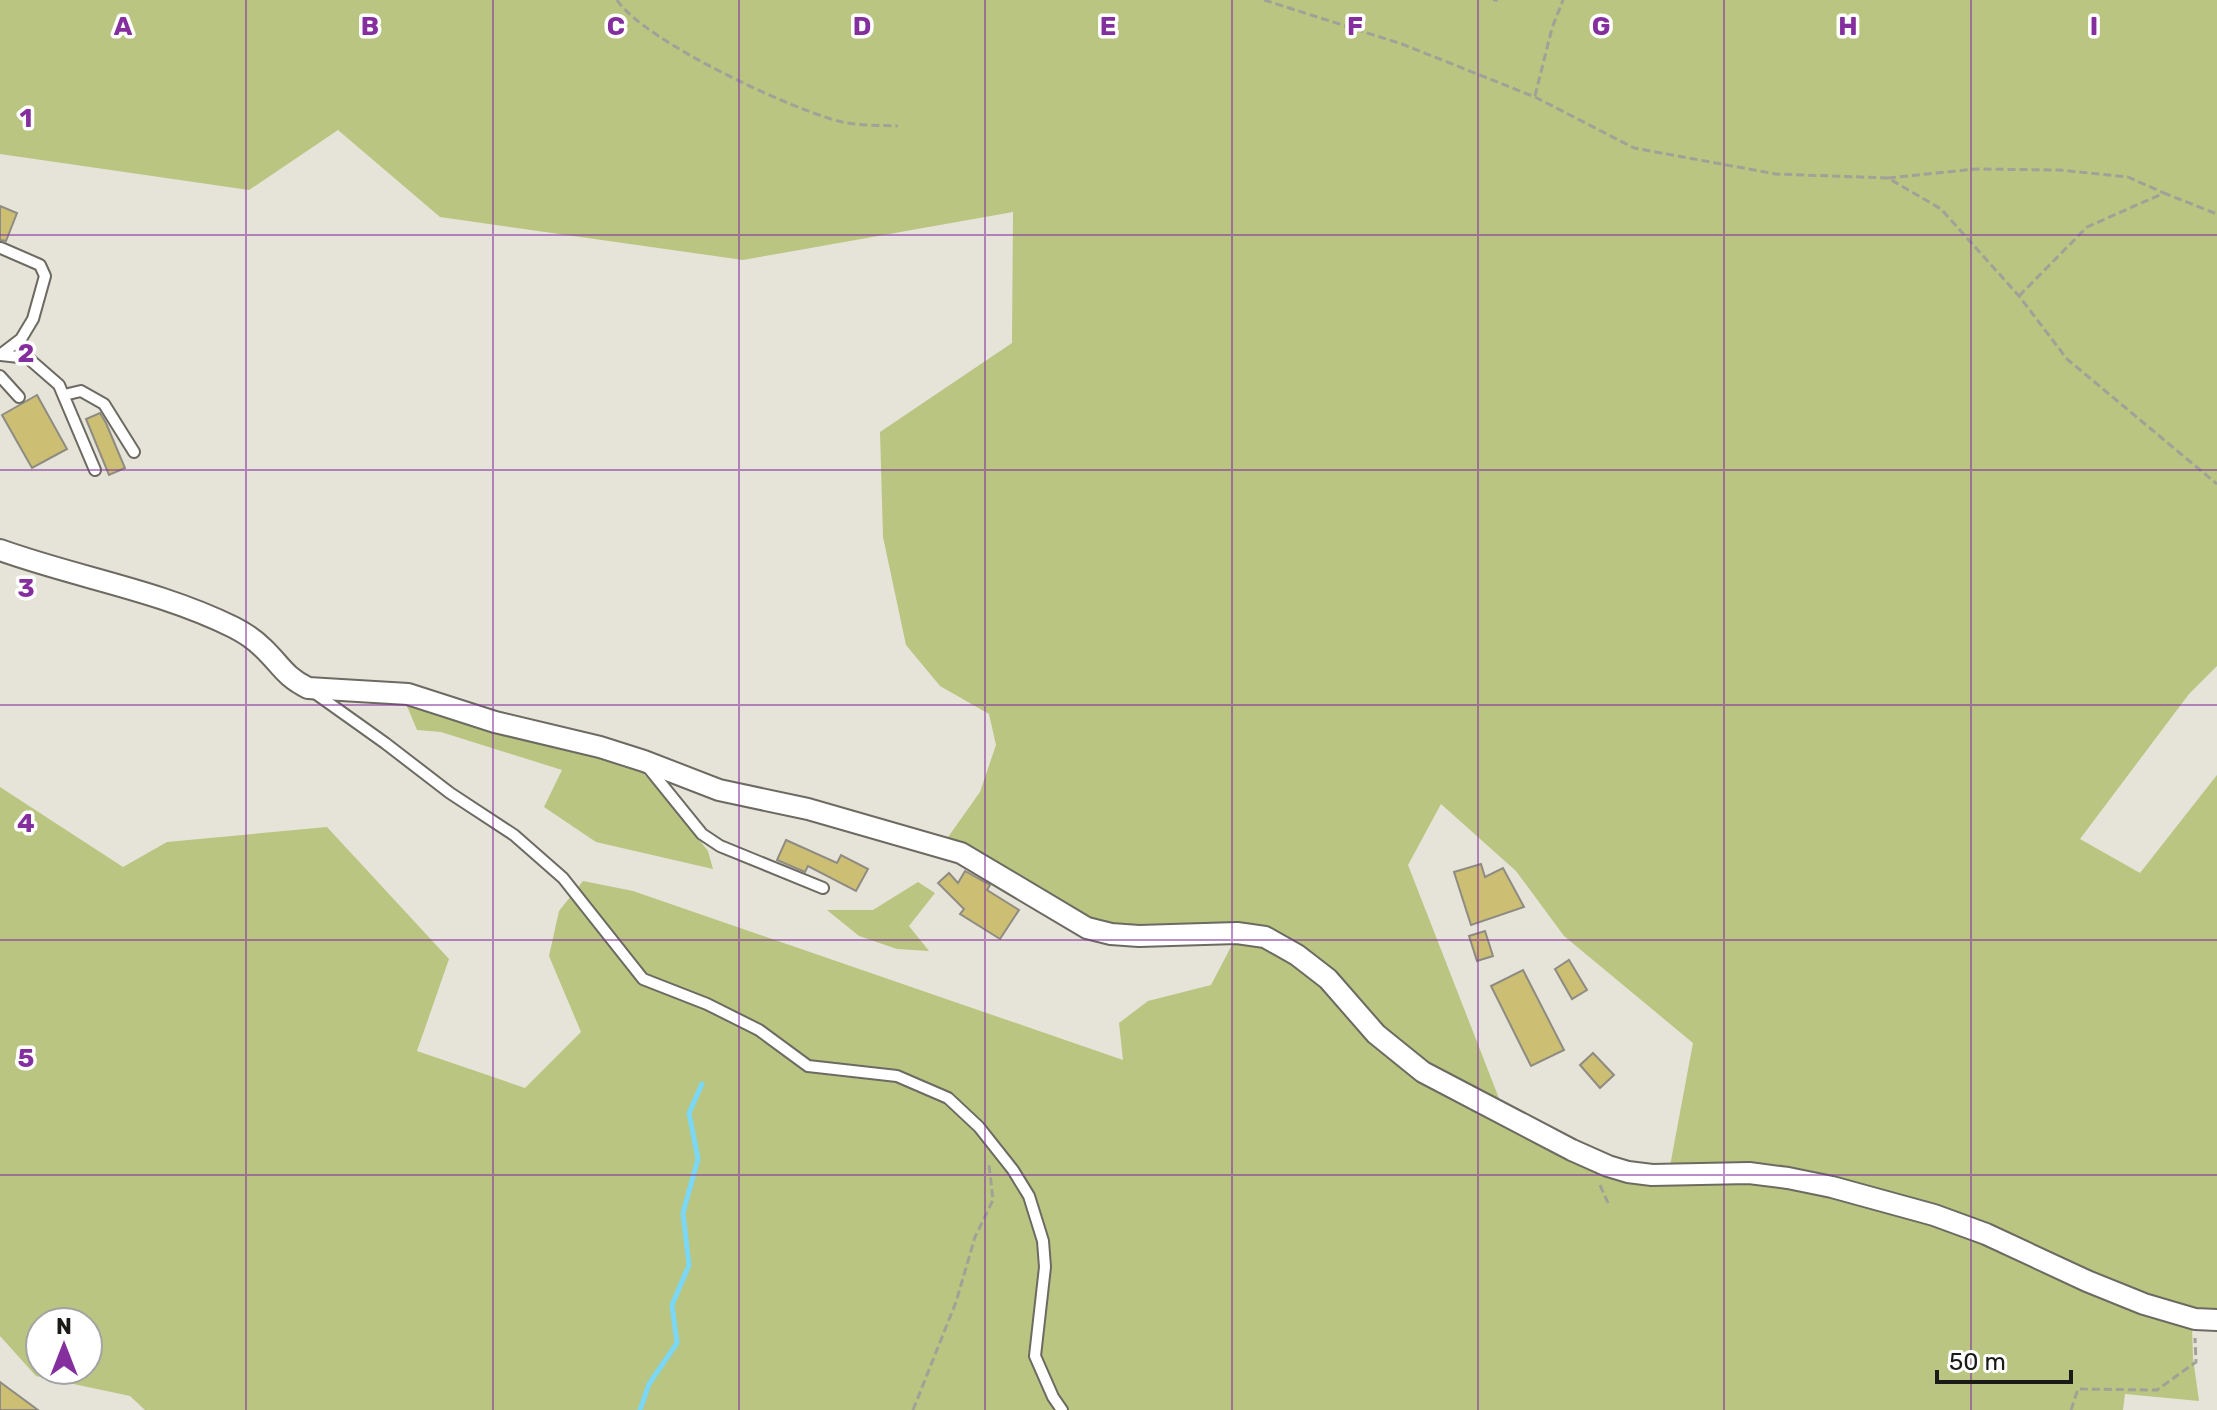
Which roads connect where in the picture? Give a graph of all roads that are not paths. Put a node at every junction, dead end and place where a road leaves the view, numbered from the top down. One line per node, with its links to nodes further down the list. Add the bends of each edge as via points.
1 (1, 248): 2 (lane, via 40,265 45,276 33,319 21,339)
2 (1, 355): 4 (lane, via 28,358)
3 (0, 376): 5 (lane)
4 (64, 395): 6 (lane, via 81,391 104,404); 7 (lane)
5 (19, 397)
6 (134, 452)
7 (95, 470)
8 (0, 550): 9 (street, via 173,601 236,628)
9 (308, 688): 10 (street, via 408,694); 13 (lane, via 514,835 563,878 643,979 759,1030 808,1066 897,1076 948,1098 979,1127 1029,1196 1043,1241 1035,1356)
10 (644, 761): 11 (lane, via 702,834); 12 (street, via 719,790 808,809 961,853 1087,928 1139,936 1265,937 1328,979 1376,1034 1423,1072 1608,1166 1652,1175 1749,1173 1832,1187 1986,1234 2144,1304)
11 (823, 888)
12 (2217, 1320)
13 (1062, 1410)

